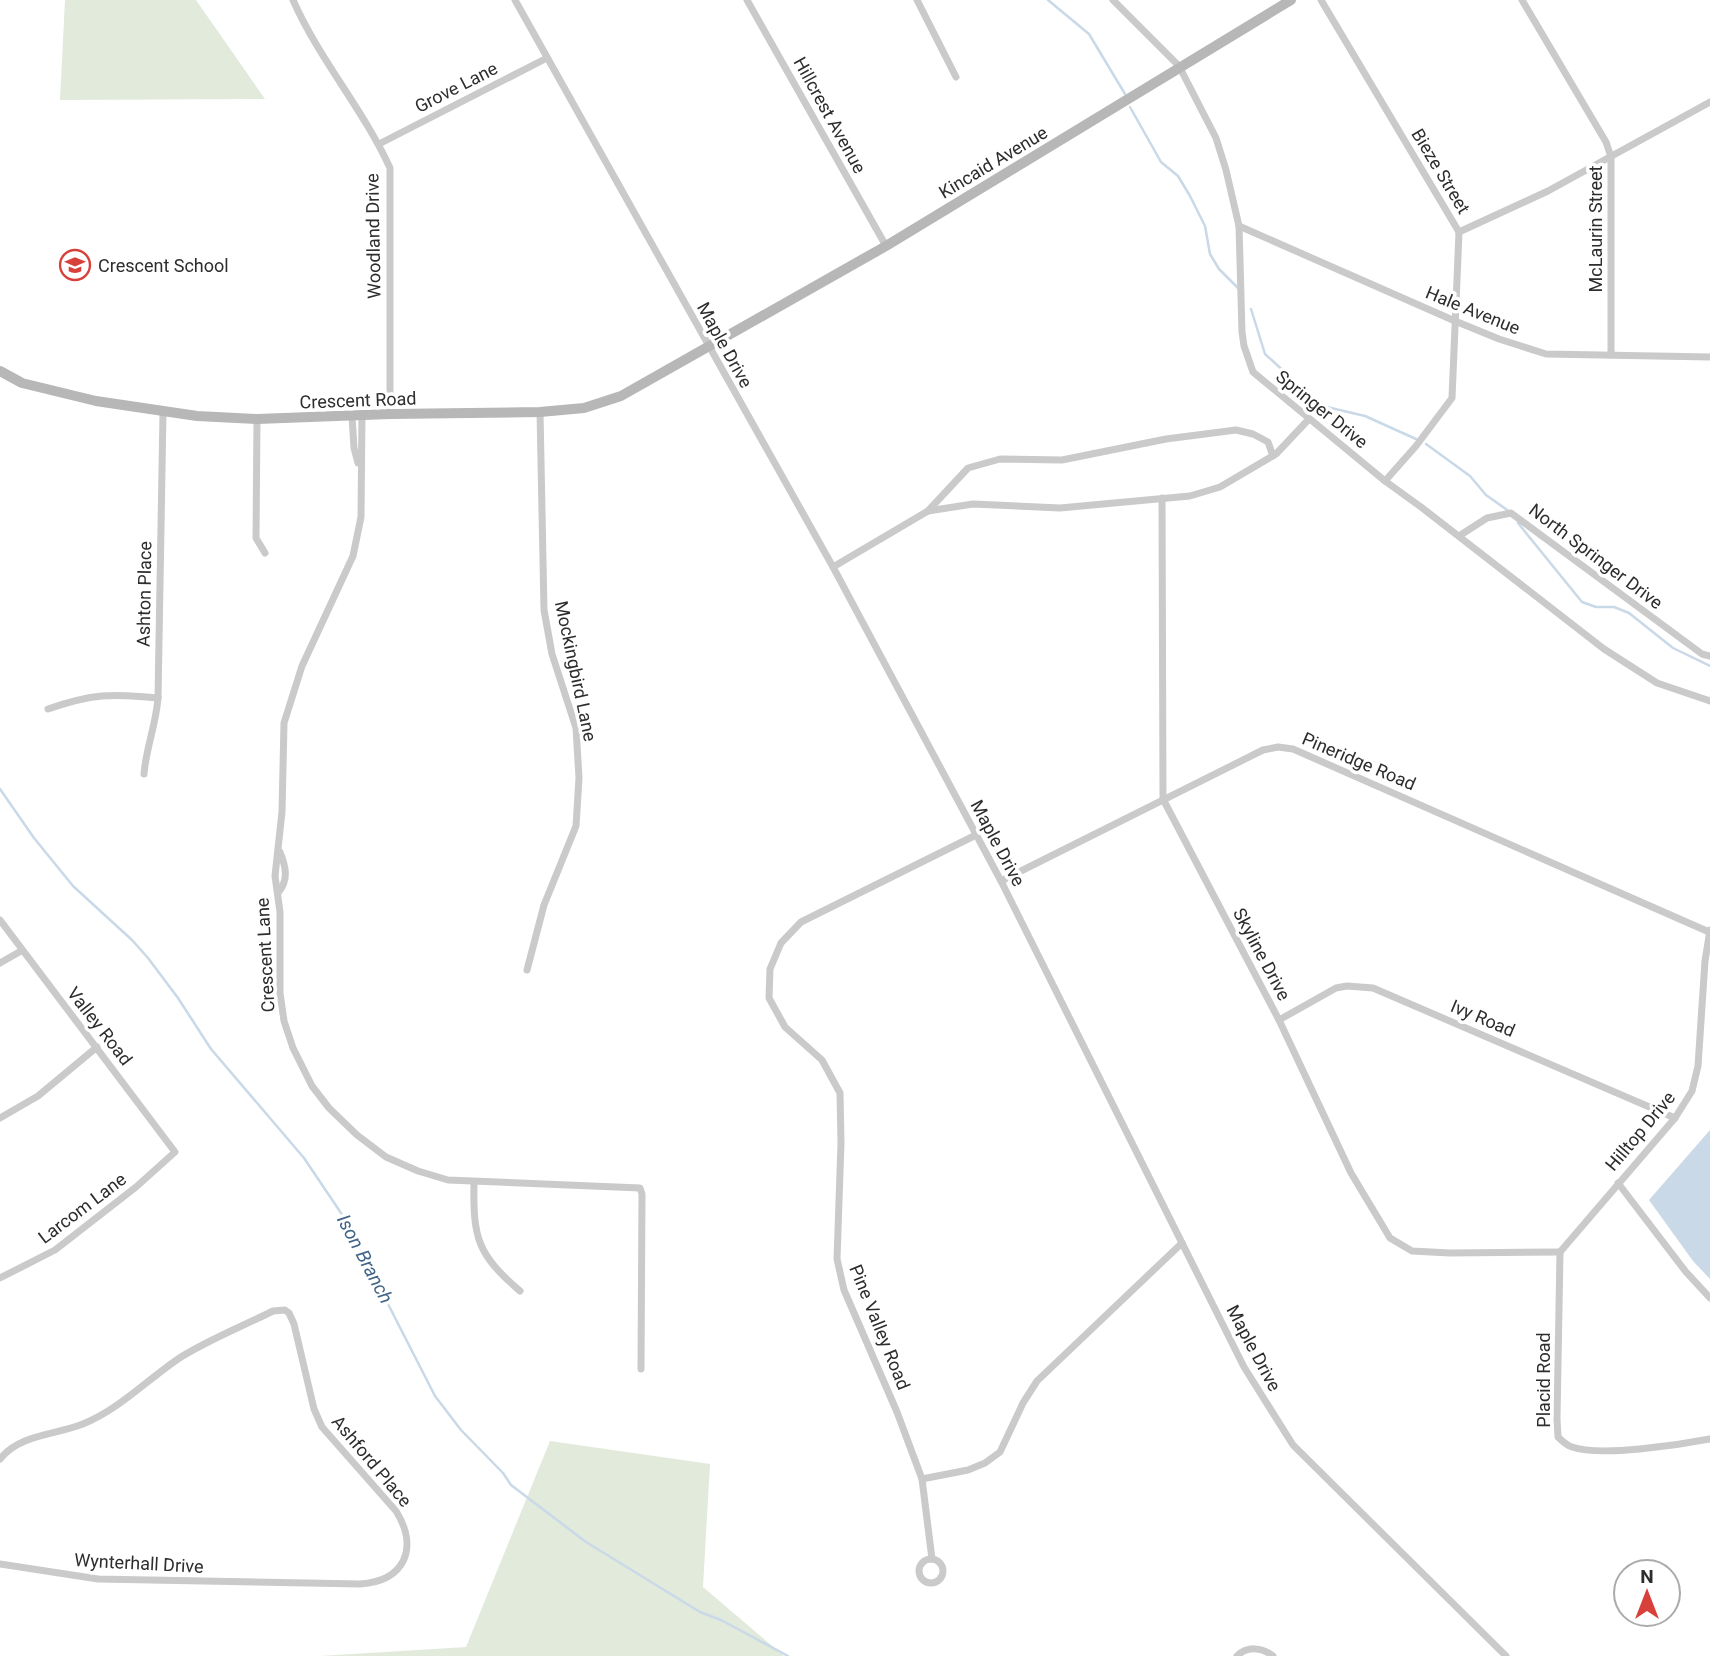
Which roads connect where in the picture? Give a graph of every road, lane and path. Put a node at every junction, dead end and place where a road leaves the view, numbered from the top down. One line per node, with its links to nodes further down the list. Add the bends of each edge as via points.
1 (293, 0): 13 (street, Woodland Drive)
2 (515, 0): 9 (street, Maple Drive)
3 (747, 0): 17 (street, Hillcrest Avenue)
4 (918, 0): 11 (street)
5 (1113, 0): 10 (street, Springer Drive)
6 (1292, 0): 10 (street, Kincaid Avenue)
7 (1321, 0): 16 (street, Bieze Street)
8 (1522, 0): 14 (street, McLaurin Street, via 1601,132)
9 (547, 58): 13 (street, Grove Lane); 19 (street, Maple Drive)
10 (1179, 66): 15 (street, Springer Drive, via 1216,138); 17 (street, Kincaid Avenue)
11 (956, 77)
12 (1710, 102): 14 (street)
13 (379, 144): 25 (street, Woodland Drive, via 390,168)
14 (1611, 157): 16 (street); 20 (street, McLaurin Street)
15 (1239, 226): 18 (street, Hale Avenue); 28 (street, Springer Drive, via 1247,359 1262,382)
16 (1459, 232): 18 (street, Bieze Street)
17 (886, 246): 19 (street, Kincaid Avenue)
18 (1455, 321): 20 (street, Hale Avenue, via 1546,354); 30 (street, Bieze Street, via 1452,398)
19 (708, 347): 23 (street, Crescent Road, via 621,396 584,408); 35 (street, Maple Drive)
20 (1611, 355): 21 (street, Hale Avenue)
21 (1710, 357)
22 (0, 371): 24 (street, Crescent Road, via 22,383)
23 (540, 412): 25 (street, Crescent Road); 48 (street, Mockingbird Lane, via 544,610 552,654 576,728 579,778 576,826 544,905)
24 (163, 413): 27 (street, Crescent Road); 37 (street, Ashton Place)
25 (390, 414): 26 (street, Crescent Road)
26 (357, 416): 27 (street, Crescent Road); 54 (street, Crescent Lane, via 354,448 360,470 361,517 353,556 302,666 285,723 275,876 284,1021 313,1086 357,1135 386,1157 448,1180)
27 (257, 419): 34 (street, via 256,538)
28 (1309, 419): 29 (street); 30 (street, Springer Drive)
29 (1273, 456): 31 (street, via 1220,487); 32 (street, via 1268,442 1236,430 1062,460 1000,459 968,468)
30 (1385, 481): 33 (street, Springer Drive)
31 (1162, 498): 32 (street, via 1060,508 973,504); 41 (street, Skyline Drive)
32 (928, 512): 35 (street)
33 (1459, 536): 36 (street, North Springer Drive, via 1487,518 1511,513); 38 (street, Springer Drive, via 1629,667 1657,683)
34 (265, 553)
35 (833, 567): 42 (street, Maple Drive)
36 (1710, 656)
37 (158, 698): 39 (street, via 81,697); 40 (street, Ashton Place)
38 (1710, 701)
39 (48, 709)
40 (144, 774)
41 (1163, 799): 43 (street, Pineridge Road); 45 (street, Pineridge Road, via 1263,750 1293,749); 49 (street, Skyline Drive)
42 (976, 835): 43 (street, Maple Drive); 64 (street, Pine Valley Road, via 801,922 781,943 770,969 769,998 785,1027 822,1059 840,1093 836,1251 840,1275)
43 (1001, 881): 56 (street, Maple Drive)
44 (0, 920): 46 (street, Valley Road)
45 (1709, 931): 52 (street, Hilltop Drive, via 1698,1066 1692,1091)
46 (22, 951): 47 (street); 50 (street, Valley Road)
47 (0, 963)
48 (527, 970)
49 (1279, 1020): 52 (street, Ivy Road, via 1336,988 1373,988); 57 (street, Skyline Drive, via 1352,1173 1390,1238 1412,1251)
50 (97, 1046): 51 (street, via 38,1096); 53 (street, Valley Road)
51 (0, 1118)
52 (1675, 1118): 55 (street, Hilltop Drive)
53 (175, 1152): 58 (street, Larcom Lane, via 55,1250)
54 (474, 1182): 59 (street, via 476,1236 497,1271); 61 (street, Crescent Lane, via 640,1188)
55 (1618, 1183): 57 (street, Hilltop Drive); 60 (street)
56 (1182, 1243): 64 (street, via 1037,1381 1000,1452 968,1470); 70 (street, Maple Drive, via 1244,1367 1293,1445)
57 (1560, 1252): 62 (street, Placid Road, via 1559,1437 1570,1447 1586,1450)
58 (0, 1278)
59 (520, 1291)
60 (1710, 1298)
61 (641, 1369)
62 (1710, 1439)
63 (0, 1458): 67 (street, Ashford Place, via 22,1441 97,1417 203,1344 273,1311 285,1310 292,1318 322,1427 396,1511 405,1525 408,1544 402,1563 381,1581)
64 (922, 1479): 65 (street, Pine Valley Road)
65 (932, 1559)
66 (0, 1564): 67 (street, Wynterhall Drive, via 98,1579)
67 (262, 1583)
68 (1237, 1656): 69 (street, via 1258,1648)
69 (1273, 1656)
70 (1506, 1656)

